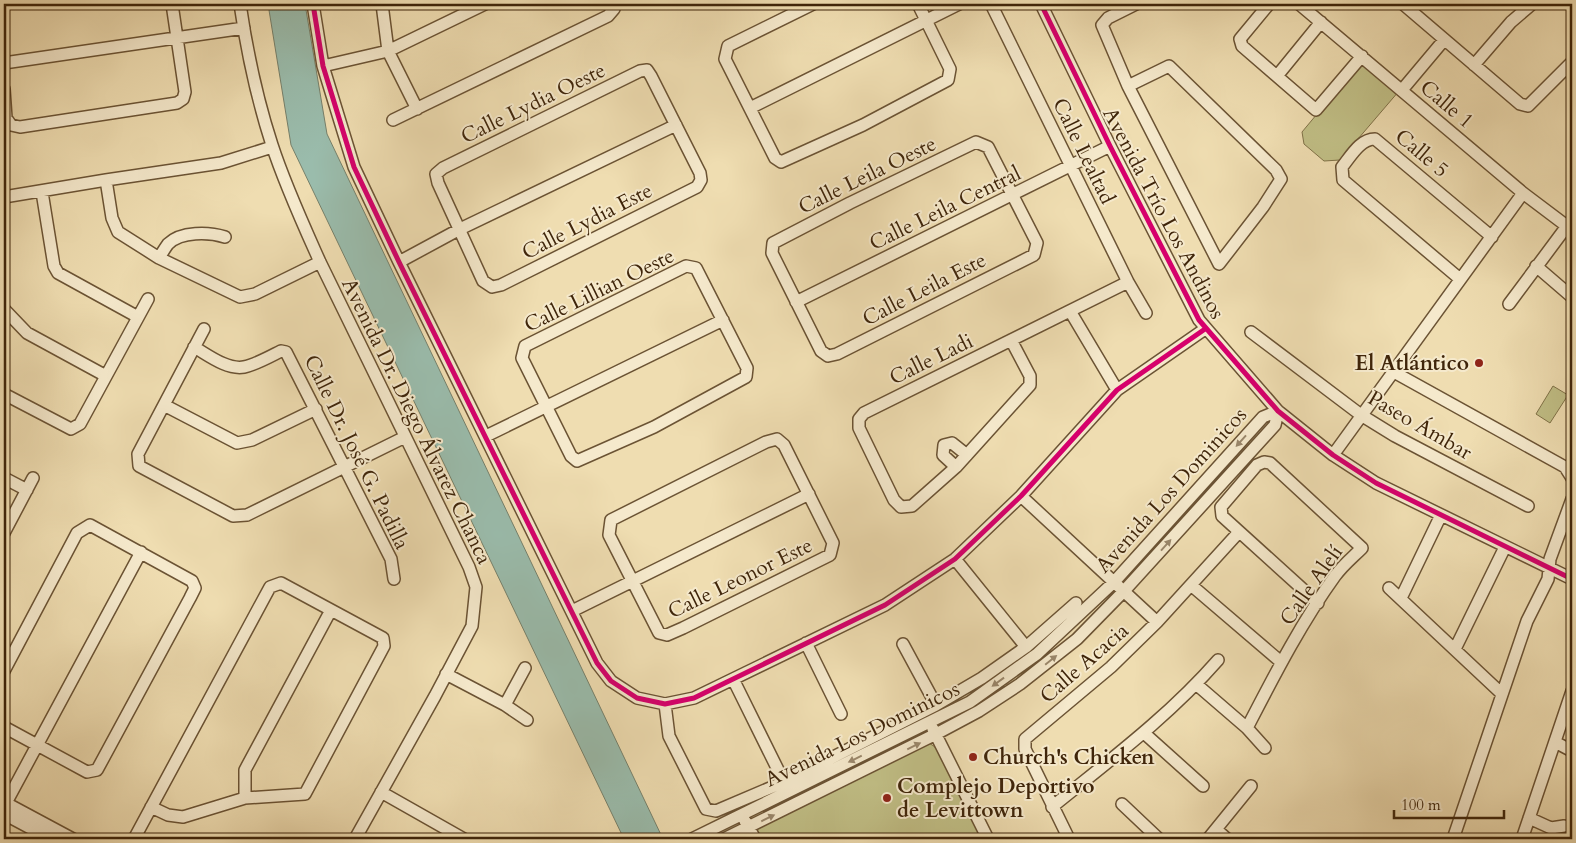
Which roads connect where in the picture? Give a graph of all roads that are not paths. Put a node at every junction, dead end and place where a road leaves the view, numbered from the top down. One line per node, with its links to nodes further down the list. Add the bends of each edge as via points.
1 (172, 4): 20 (street)
2 (240, 4): 19 (street, Avenida Dr. Diego Álvarez Chanca)
3 (313, 4): 27 (street)
4 (382, 4): 22 (street)
5 (485, 4): 22 (street)
6 (614, 4): 33 (street, via 608,16)
7 (813, 4): 32 (street, via 728,46 725,59)
8 (918, 4): 17 (street)
9 (959, 4): 17 (street)
10 (990, 4): 38 (street, Calle Lealtad)
11 (1041, 4): 36 (street, Avenida Trío Los Andinos)
12 (1136, 4): 29 (street, via 1108,18 1102,25)
13 (1269, 4): 28 (street, via 1240,39 1242,46)
14 (1299, 4): 18 (street, Calle 1)
15 (1403, 4): 21 (street)
16 (1532, 4): 26 (street, via 1510,22)
17 (926, 20): 32 (street); 32 (street, via 950,69 948,80 863,125 781,162 774,158)
18 (1321, 22): 23 (street, Calle 1); 28 (street)
19 (244, 28): 20 (street); 37 (street, Avenida Dr. Diego Álvarez Chanca, via 256,90)
20 (176, 38): 25 (street); 30 (street, via 186,92 177,103 20,127 11,125 6,118)
21 (1444, 40): 26 (street); 31 (street)
22 (388, 51): 27 (street); 33 (street)
23 (1362, 56): 28 (street, via 1316,110); 31 (street, Calle 1)
24 (1572, 62): 26 (street, via 1528,106 1520,104)
25 (4, 63)
26 (1474, 65)
27 (323, 66): 50 (street, via 354,167)
28 (1277, 76)
29 (1128, 86): 29 (street, via 1169,66 1276,170 1281,180 1218,264)
30 (4, 89)
31 (1402, 90): 41 (street, Calle 1)
32 (750, 108)
33 (417, 109): 34 (street)
34 (393, 120)
35 (676, 125): 45 (street); 45 (street, Calle Lydia Oeste, via 652,76 647,70 640,71 436,174); 45 (street, Calle Lydia Este, via 700,173 697,187 501,285 492,287 484,281)
36 (1110, 146): 38 (street, Calle Leila Central); 64 (street, Avenida Trío Los Andinos)
37 (272, 147): 39 (street, via 220,163); 49 (street, Avenida Dr. Diego Álvarez Chanca)
38 (1070, 166): 42 (street, Calle Leila Central); 53 (street, Calle Lealtad)
39 (106, 180): 40 (street); 48 (street, via 112,218 118,232)
40 (42, 192): 43 (street); 61 (street, via 54,266 58,273)
41 (1524, 193): 44 (street, Calle 1); 46 (street)
42 (1012, 195): 56 (street, Calle Leila Central); 56 (street, Calle Leila Oeste, via 988,147 976,142 850,203 773,243 772,253); 56 (street, Calle Leila Este, via 1037,243 1034,255 837,354 828,356 821,351)
43 (4, 197)
44 (1569, 228): 51 (street)
45 (460, 229): 50 (street)
46 (1492, 236): 52 (street); 52 (street, Calle 5, via 1375,139 1363,142 1342,167 1343,180)
47 (225, 237): 48 (street, via 212,233 180,236 168,244)
48 (159, 258): 49 (street, via 240,297 255,294)
49 (320, 262): 77 (street, Avenida Dr. Diego Álvarez Chanca)
50 (399, 262): 78 (street)
51 (1536, 266): 54 (street); 57 (street)
52 (1460, 279): 68 (street)
53 (1128, 282): 59 (street, Calle Ladi); 60 (street, Calle Lealtad)
54 (1572, 297)
55 (148, 299): 61 (street)
56 (796, 302)
57 (1509, 304)
58 (4, 309): 69 (street, via 27,333)
59 (1070, 311): 66 (street, Calle Ladi); 70 (street)
60 (1146, 313)
61 (138, 317): 69 (street)
62 (723, 320): 73 (street); 73 (street, via 747,368 746,377 654,427 578,461 571,456); 73 (street, Calle Lillian Oeste, via 696,268 686,266 674,271 525,346 522,358)
63 (204, 329): 67 (street)
64 (1205, 329): 70 (street); 75 (street, Avenida Trío Los Andinos)
65 (1251, 332): 76 (street, Paseo Ámbar)
66 (1011, 340): 79 (street, via 1030,376 1030,385); 83 (street, Calle Ladi, via 864,413 859,419 858,428 894,500 901,507 912,506)
67 (194, 346): 72 (street); 74 (street, Calle Dr. José G. Padilla, via 234,367 245,367 281,351 286,352)
68 (1392, 371): 76 (street); 81 (street)
69 (106, 376): 71 (street, via 80,424 71,430)
70 (1117, 390): 89 (street)
71 (4, 394)
72 (164, 405): 74 (street, via 237,443 252,440); 82 (street, via 138,454 139,466 233,516 247,515)
73 (546, 407): 78 (street)
74 (316, 409): 82 (street, Calle Dr. José G. Padilla)
75 (1278, 411): 80 (street, Avenida Trío Los Andinos); 102 (street, Avenida Los Dominicos, one-way to 102, via 1263,416); 105 (street, Avenida Los Dominicos, one-way to 75, via 1274,426)
76 (1361, 415): 80 (street); 91 (street, Paseo Ámbar)
77 (405, 436): 82 (street); 120 (street, Avenida Dr. Diego Álvarez Chanca, via 470,567 476,587 472,626)
78 (486, 436): 110 (street)
79 (967, 455): 83 (street); 83 (street, via 952,443 944,445 943,455)
80 (1333, 455): 92 (street, Avenida Trío Los Andinos, via 1376,483)
81 (1569, 464): 86 (street)
82 (345, 467): 99 (street, Calle Dr. José G. Padilla, via 391,559)
83 (956, 467)
84 (4, 478): 87 (street)
85 (33, 478): 87 (street)
86 (1572, 478)
87 (26, 490): 94 (street)
88 (809, 494): 101 (street); 101 (street, via 784,444 777,440 766,442 611,520 609,535); 101 (street, Calle Leonor Este, via 833,544 830,555 683,628 667,635 659,633)
89 (1021, 496): 97 (street); 102 (street)
90 (1572, 498): 98 (street)
91 (1528, 506)
92 (1441, 515): 95 (street, Avenida Trío Los Andinos); 106 (street)
93 (1239, 532): 103 (street, Calle Acacia); 108 (street); 108 (street, Calle Alelí, via 1222,516 1221,507 1257,465 1270,464 1362,548 1336,574)
94 (4, 533)
95 (1505, 547): 98 (street, Avenida Trío Los Andinos); 115 (street)
96 (141, 552): 119 (street, via 90,525 77,533); 136 (street); 136 (street, via 192,581 194,588 190,598 96,770 87,772)
97 (954, 559): 112 (street, via 885,605); 114 (street)
98 (1549, 568): 100 (street, Avenida Trío Los Andinos); 124 (street, via 1548,579 1527,621)
99 (394, 579)
100 (1572, 579)
101 (632, 581): 110 (street)
102 (1114, 582): 105 (street); 130 (street, Avenida Los Dominicos, one-way to 130, via 1037,654 970,702)
103 (1191, 584): 111 (street, Calle Acacia); 117 (street)
104 (1389, 588): 106 (street)
105 (1124, 591): 111 (street); 134 (street, Avenida Los Dominicos, one-way to 105, via 1020,684 1077,639)
106 (1401, 598): 115 (street)
107 (1076, 603): 114 (street)
108 (1318, 603): 117 (street, Calle Alelí)
109 (331, 610): 143 (street, via 245,770); 143 (street, via 383,638 384,646 305,794); 146 (street, via 281,583 270,587)
110 (572, 611): 125 (street, via 597,663 611,681 637,698)
111 (1157, 622): 147 (street, Calle Acacia, via 1111,667 1025,739 1024,749)
112 (806, 643): 121 (street); 128 (street)
113 (903, 644): 127 (street)
114 (1026, 647): 127 (street)
115 (1455, 649): 124 (street)
116 (1218, 660): 122 (street)
117 (1281, 662): 132 (street, Calle Alelí)
118 (525, 668): 126 (street)
119 (4, 671)
120 (446, 674): 126 (street); 142 (street, Avenida Dr. Diego Álvarez Chanca)
121 (733, 679): 125 (street, via 694,698); 139 (street)
122 (1196, 684): 132 (street); 133 (street)
123 (1572, 691): 135 (street)
124 (1502, 694): 166 (street)
125 (665, 704): 139 (street, via 668,736 706,809 716,811)
126 (505, 705): 129 (street)
127 (936, 705): 139 (street)
128 (841, 714)
129 (527, 720)
130 (931, 723): 134 (street); 148 (street, Avenida Los Dominicos, one-way to 148)
131 (4, 727): 136 (street)
132 (1247, 728): 137 (street)
133 (1144, 733): 140 (street); 147 (street)
134 (936, 734): 151 (street, Avenida Los Dominicos, one-way to 134); 161 (street)
135 (1555, 742): 138 (street); 149 (street)
136 (37, 745): 145 (street)
137 (1265, 748)
138 (1572, 751)
139 (784, 782)
140 (1202, 786)
141 (1251, 786): 152 (street)
142 (381, 792): 156 (street, Avenida Dr. Diego Álvarez Chanca); 157 (street)
143 (245, 798): 146 (street, via 183,817 168,815)
144 (1122, 804): 163 (street)
145 (5, 806): 153 (street); 154 (street)
146 (151, 807): 155 (street)
147 (1052, 807): 162 (street, Calle Acacia)
148 (741, 815): 151 (street); 158 (street, Avenida Los Dominicos)
149 (1529, 818): 150 (street, via 1551,828); 167 (street)
150 (1564, 826)
151 (748, 827): 159 (street, Avenida Los Dominicos); 160 (street)
152 (1217, 830): 164 (street); 165 (street)
153 (51, 839)
154 (73, 839)
155 (134, 839)
156 (355, 839)
157 (464, 839)
158 (692, 839)
159 (724, 839)
160 (755, 839)
161 (988, 839)
162 (1069, 839)
163 (1159, 839)
164 (1208, 839)
165 (1227, 839)
166 (1453, 839)
167 (1522, 839)

